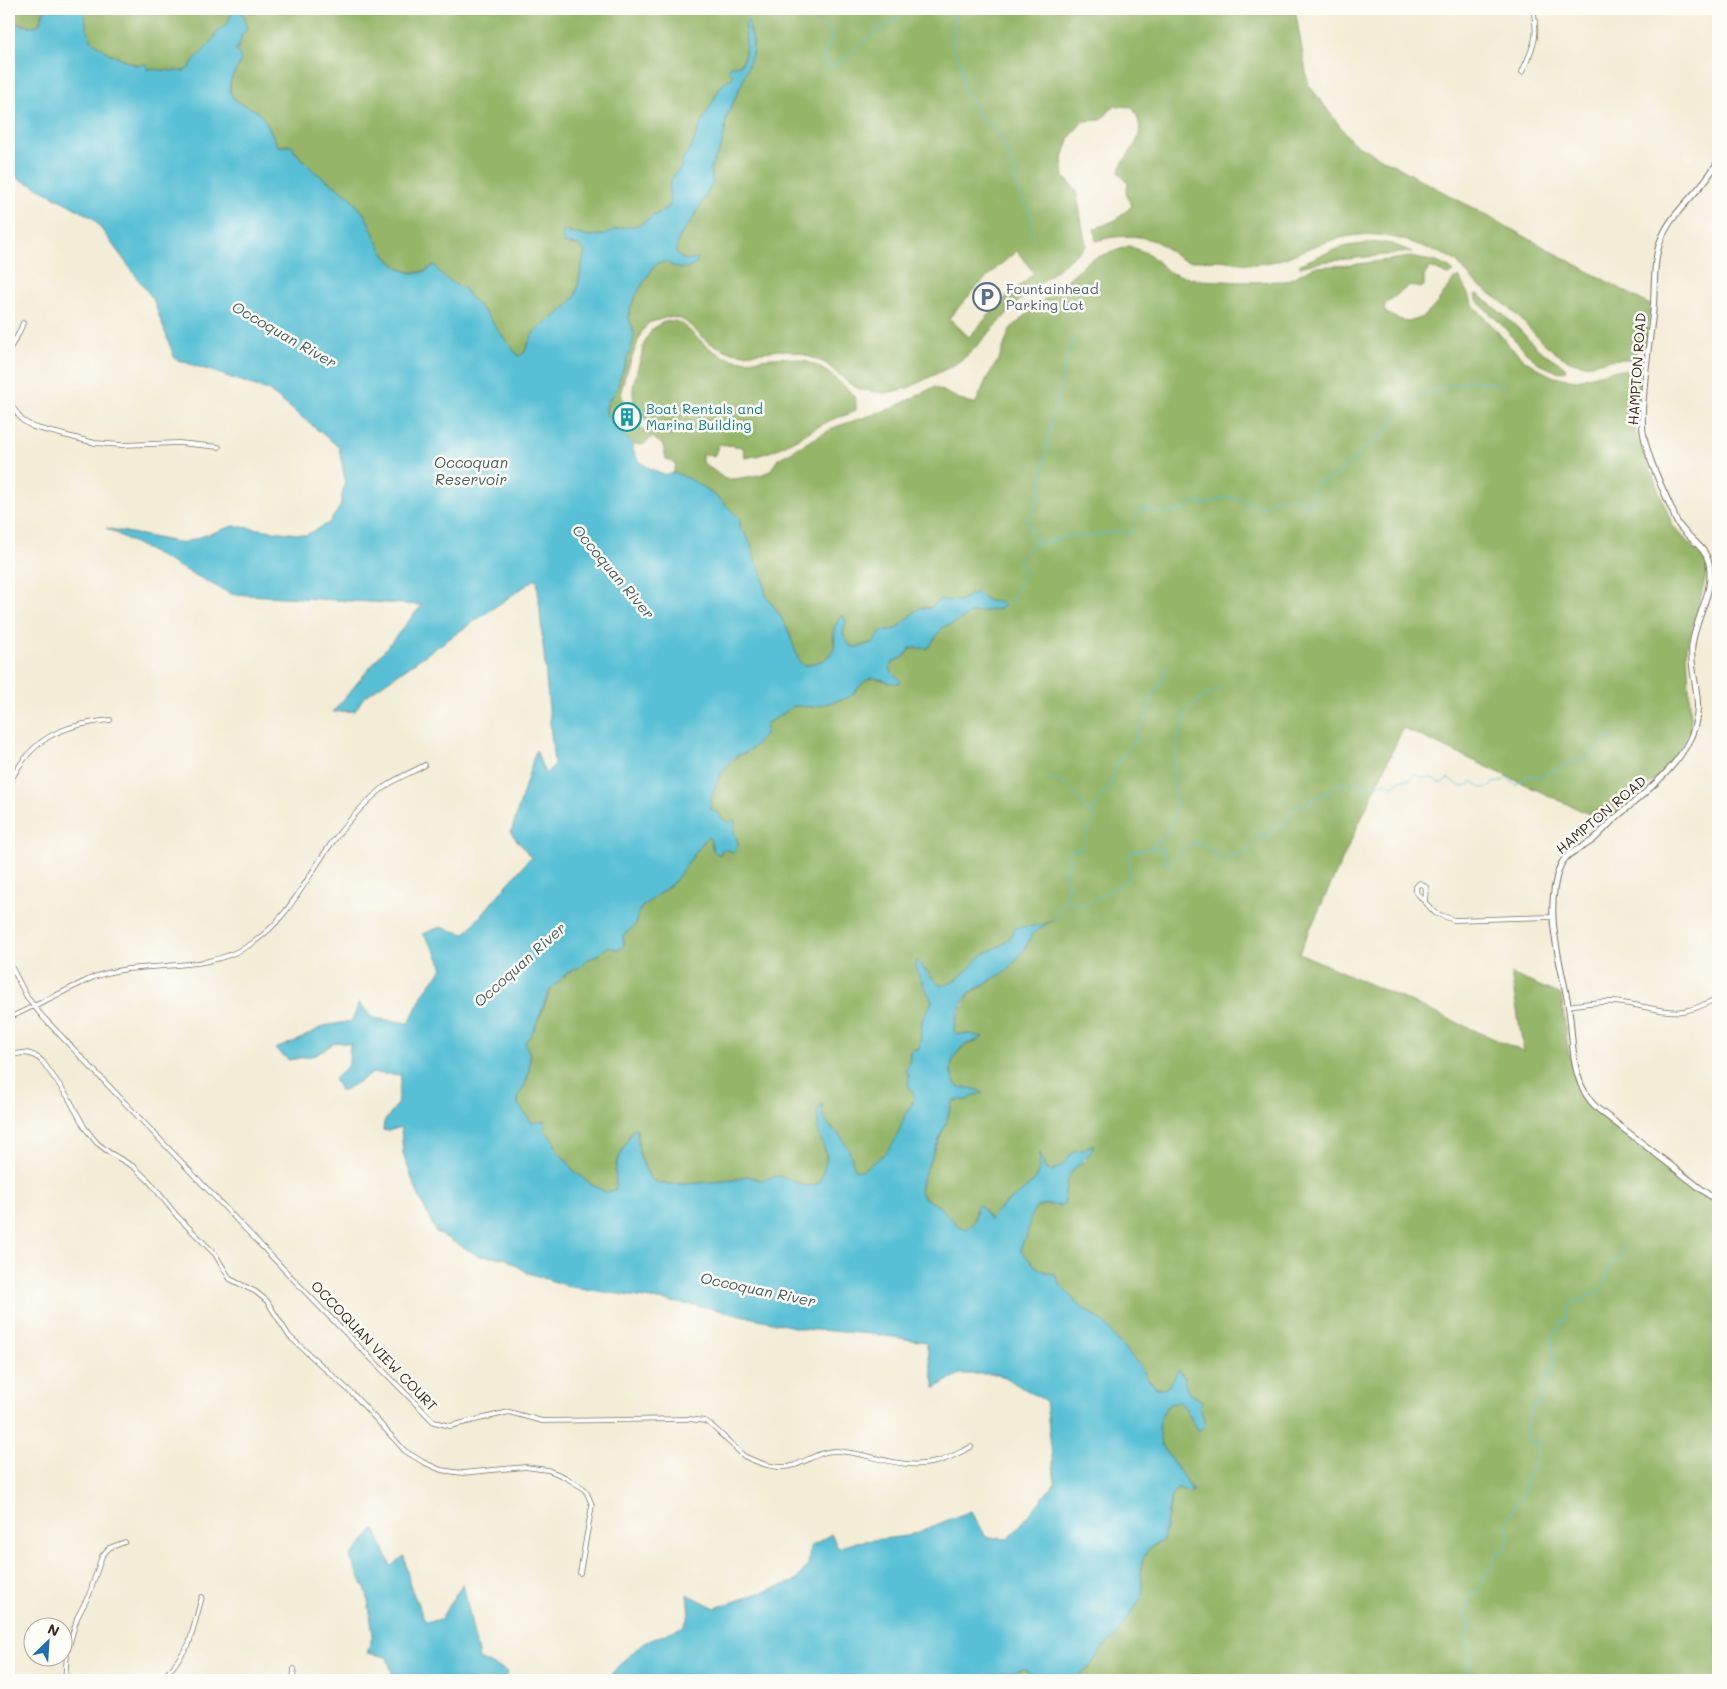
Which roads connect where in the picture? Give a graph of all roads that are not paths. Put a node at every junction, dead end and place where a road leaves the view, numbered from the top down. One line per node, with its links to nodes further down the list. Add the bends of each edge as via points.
1 (1533, 9): 2 (street, via 1536,37)
2 (1522, 72)
3 (1718, 161): 12 (street, HAMPTON ROAD, via 1709,178 1674,215 1659,245 1643,409 1647,449 1674,516 1704,551 1709,564 1708,591 1692,647 1698,699 1696,722 1684,748 1646,793 1592,841 1562,861 1557,874)
4 (23, 323): 5 (street)
5 (9, 350)
6 (9, 402): 7 (street, via 22,420 33,427 95,443 179,443)
7 (219, 447)
8 (110, 720): 10 (street, via 74,725 46,739 27,756)
9 (425, 765): 15 (street, via 391,782 360,809 331,844 285,912 252,944 224,958 199,964 106,972)
10 (9, 785)
11 (1425, 902): 12 (street, via 1435,913 1454,920)
12 (1552, 917): 16 (street, HAMPTON ROAD)
13 (9, 962): 15 (street)
14 (1718, 997): 16 (street, via 1701,1007 1681,1012 1608,1002)
15 (33, 1006): 17 (street); 20 (street, OCCOQUAN VIEW COURT, via 324,1312 439,1425 450,1426 509,1412 551,1421 689,1419 710,1424 744,1456 778,1467 833,1451 903,1464 928,1464)
16 (1568, 1006): 19 (street, HAMPTON ROAD, via 1577,1074 1588,1099)
17 (9, 1018)
18 (9, 1057): 22 (street, via 20,1053 38,1057 97,1143 145,1177 177,1216 215,1254 230,1279 267,1301 289,1336 355,1396 405,1451 441,1470 462,1473 525,1468 548,1470 583,1488 592,1505)
19 (1718, 1202)
20 (971, 1446)
21 (125, 1542): 25 (street, via 109,1548 102,1556 89,1595 76,1620 67,1652)
22 (580, 1573)
23 (202, 1597): 26 (street, via 189,1644)
24 (294, 1669): 27 (street)
25 (65, 1680)
26 (161, 1680)
27 (292, 1680)

